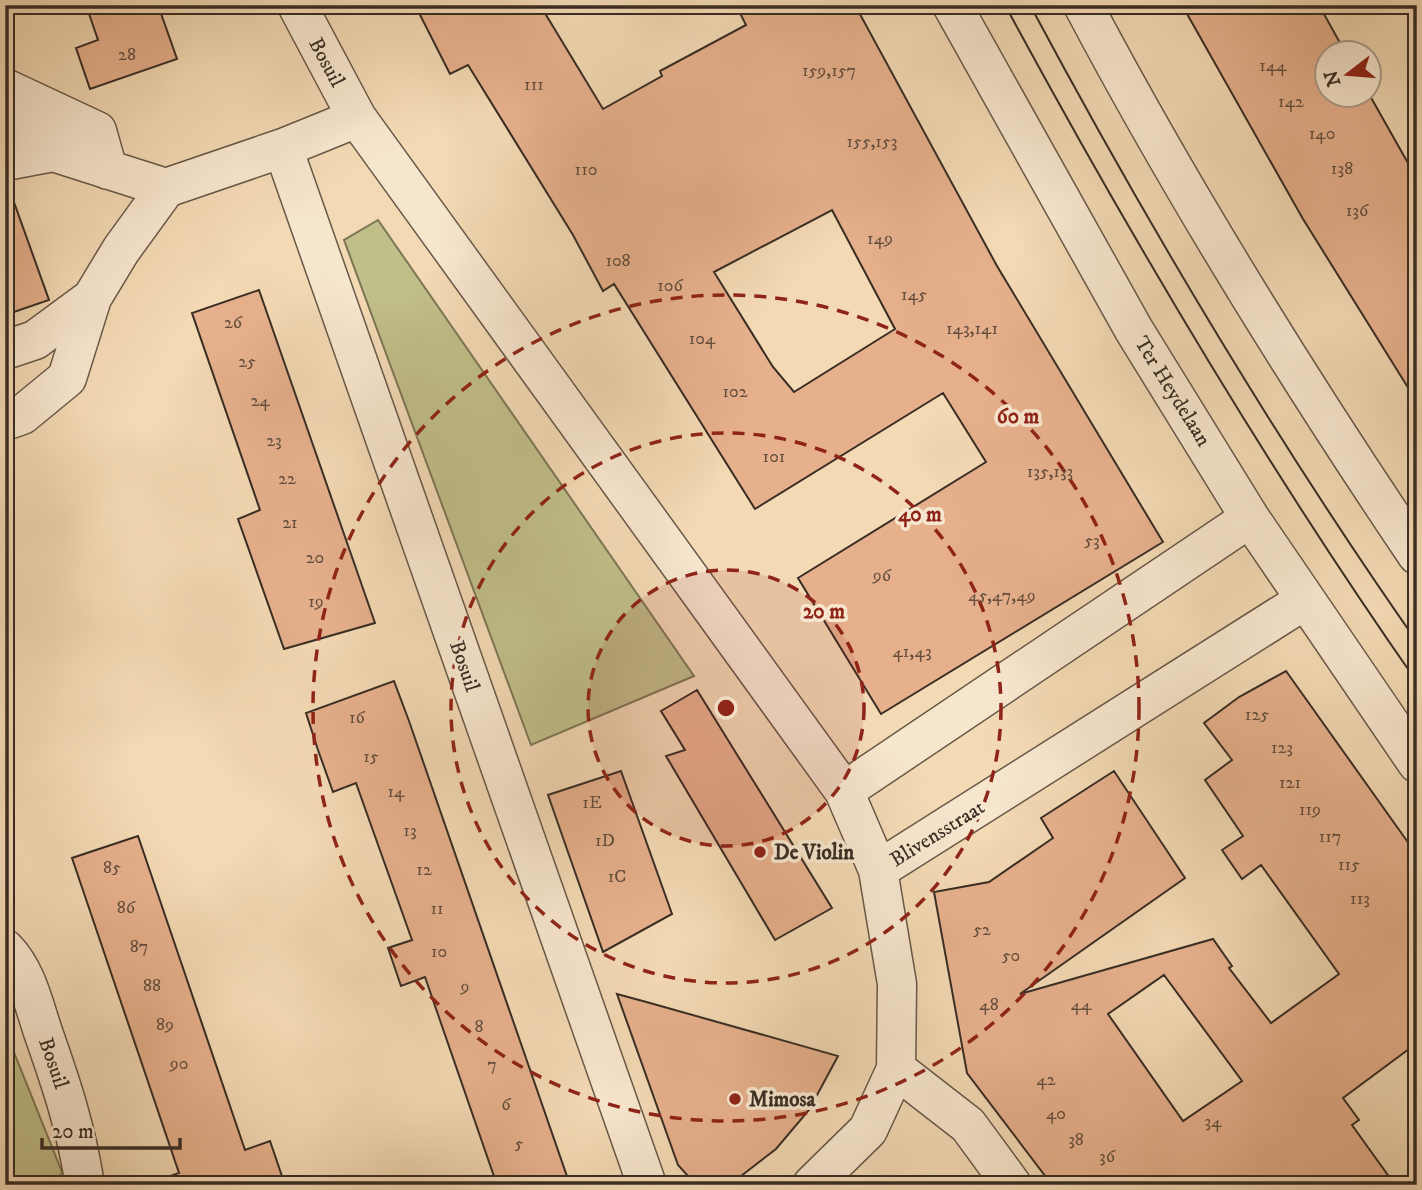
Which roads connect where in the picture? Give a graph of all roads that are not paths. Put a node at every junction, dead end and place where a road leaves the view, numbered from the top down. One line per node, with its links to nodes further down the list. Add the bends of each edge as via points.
1 (298, 5): 5 (street, Bosuil)
2 (952, 5): 15 (street, Ter Heydelaan, via 1135,330)
3 (1083, 5): 16 (street, via 1237,275)
4 (5, 88): 10 (street, via 97,131)
5 (357, 118): 7 (street); 19 (street, Bosuil)
6 (5, 123): 8 (street, via 25,127)
7 (283, 148): 11 (street); 24 (street, Bosuil)
8 (53, 152): 9 (street); 10 (street)
9 (5, 161)
10 (108, 170): 11 (street)
11 (166, 188): 12 (street)
12 (92, 298): 13 (street, via 35,340); 14 (street, via 67,378 22,415)
13 (5, 350)
14 (5, 421)
15 (1251, 517): 17 (street, Ter Heydelaan); 19 (street)
16 (1417, 555)
17 (1305, 600): 18 (street, Ter Heydelaan); 20 (street, Blivensstraat)
18 (1417, 763)
19 (844, 791): 20 (street, Blivensstraat)
20 (878, 870): 22 (street, via 897,984)
21 (5, 949): 23 (street, Bosuil, via 20,965 77,1131)
22 (896, 1069): 25 (street, via 869,1130); 26 (street, via 968,1125)
23 (85, 1185)
24 (647, 1185)
25 (812, 1185)
26 (1013, 1185)

